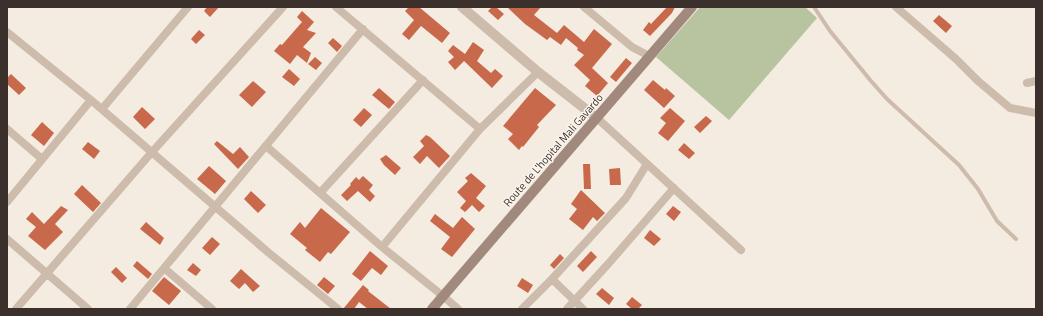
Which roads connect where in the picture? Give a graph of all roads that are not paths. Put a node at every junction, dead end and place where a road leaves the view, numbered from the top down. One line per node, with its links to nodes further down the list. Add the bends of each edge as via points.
1 (188, 7): 17 (street)
2 (284, 7): 23 (street)
3 (336, 7): 9 (street)
4 (462, 7): 12 (street)
5 (584, 7): 11 (street, via 632,47)
6 (692, 7): 11 (main road, Route de L'hopital Mali Gavardo)
7 (814, 7): 31 (lane, via 871,81 958,165 978,189 997,221)
8 (896, 7): 18 (street, via 1010,108)
9 (363, 29): 13 (street); 22 (street)
10 (7, 32): 16 (street)
11 (649, 56): 19 (main road, Route de L'hopital Mali Gavardo)
12 (538, 72): 19 (street); 21 (street)
13 (423, 80): 21 (street); 27 (street)
14 (1036, 81): 15 (street)
15 (1027, 83)
16 (91, 100): 17 (street); 24 (street)
17 (102, 109): 23 (street)
18 (1036, 113)
19 (597, 118): 25 (street); 37 (main road, Route de L'hopital Mali Gavardo)
20 (7, 129): 24 (street)
21 (480, 129): 32 (street)
22 (266, 146): 27 (street); 29 (street)
23 (152, 152): 29 (street); 35 (street)
24 (42, 159): 28 (street)
25 (647, 164): 26 (street); 36 (street, via 626,198)
26 (674, 188): 33 (street); 38 (street)
27 (320, 193): 32 (street)
28 (7, 202)
29 (215, 206): 34 (street); 43 (street)
30 (7, 238): 35 (street)
31 (1016, 239)
32 (382, 248): 37 (street)
33 (741, 250)
34 (164, 268): 41 (street); 42 (street)
35 (47, 273): 39 (street); 40 (street)
36 (552, 279): 38 (street); 46 (street)
37 (443, 296): 44 (main road, Route de L'hopital Mali Gavardo); 45 (street)
38 (575, 300): 47 (street); 48 (street)
39 (16, 309)
40 (88, 309)
41 (130, 309)
42 (212, 309)
43 (338, 309)
44 (432, 309)
45 (458, 309)
46 (522, 309)
47 (567, 309)
48 (583, 309)

